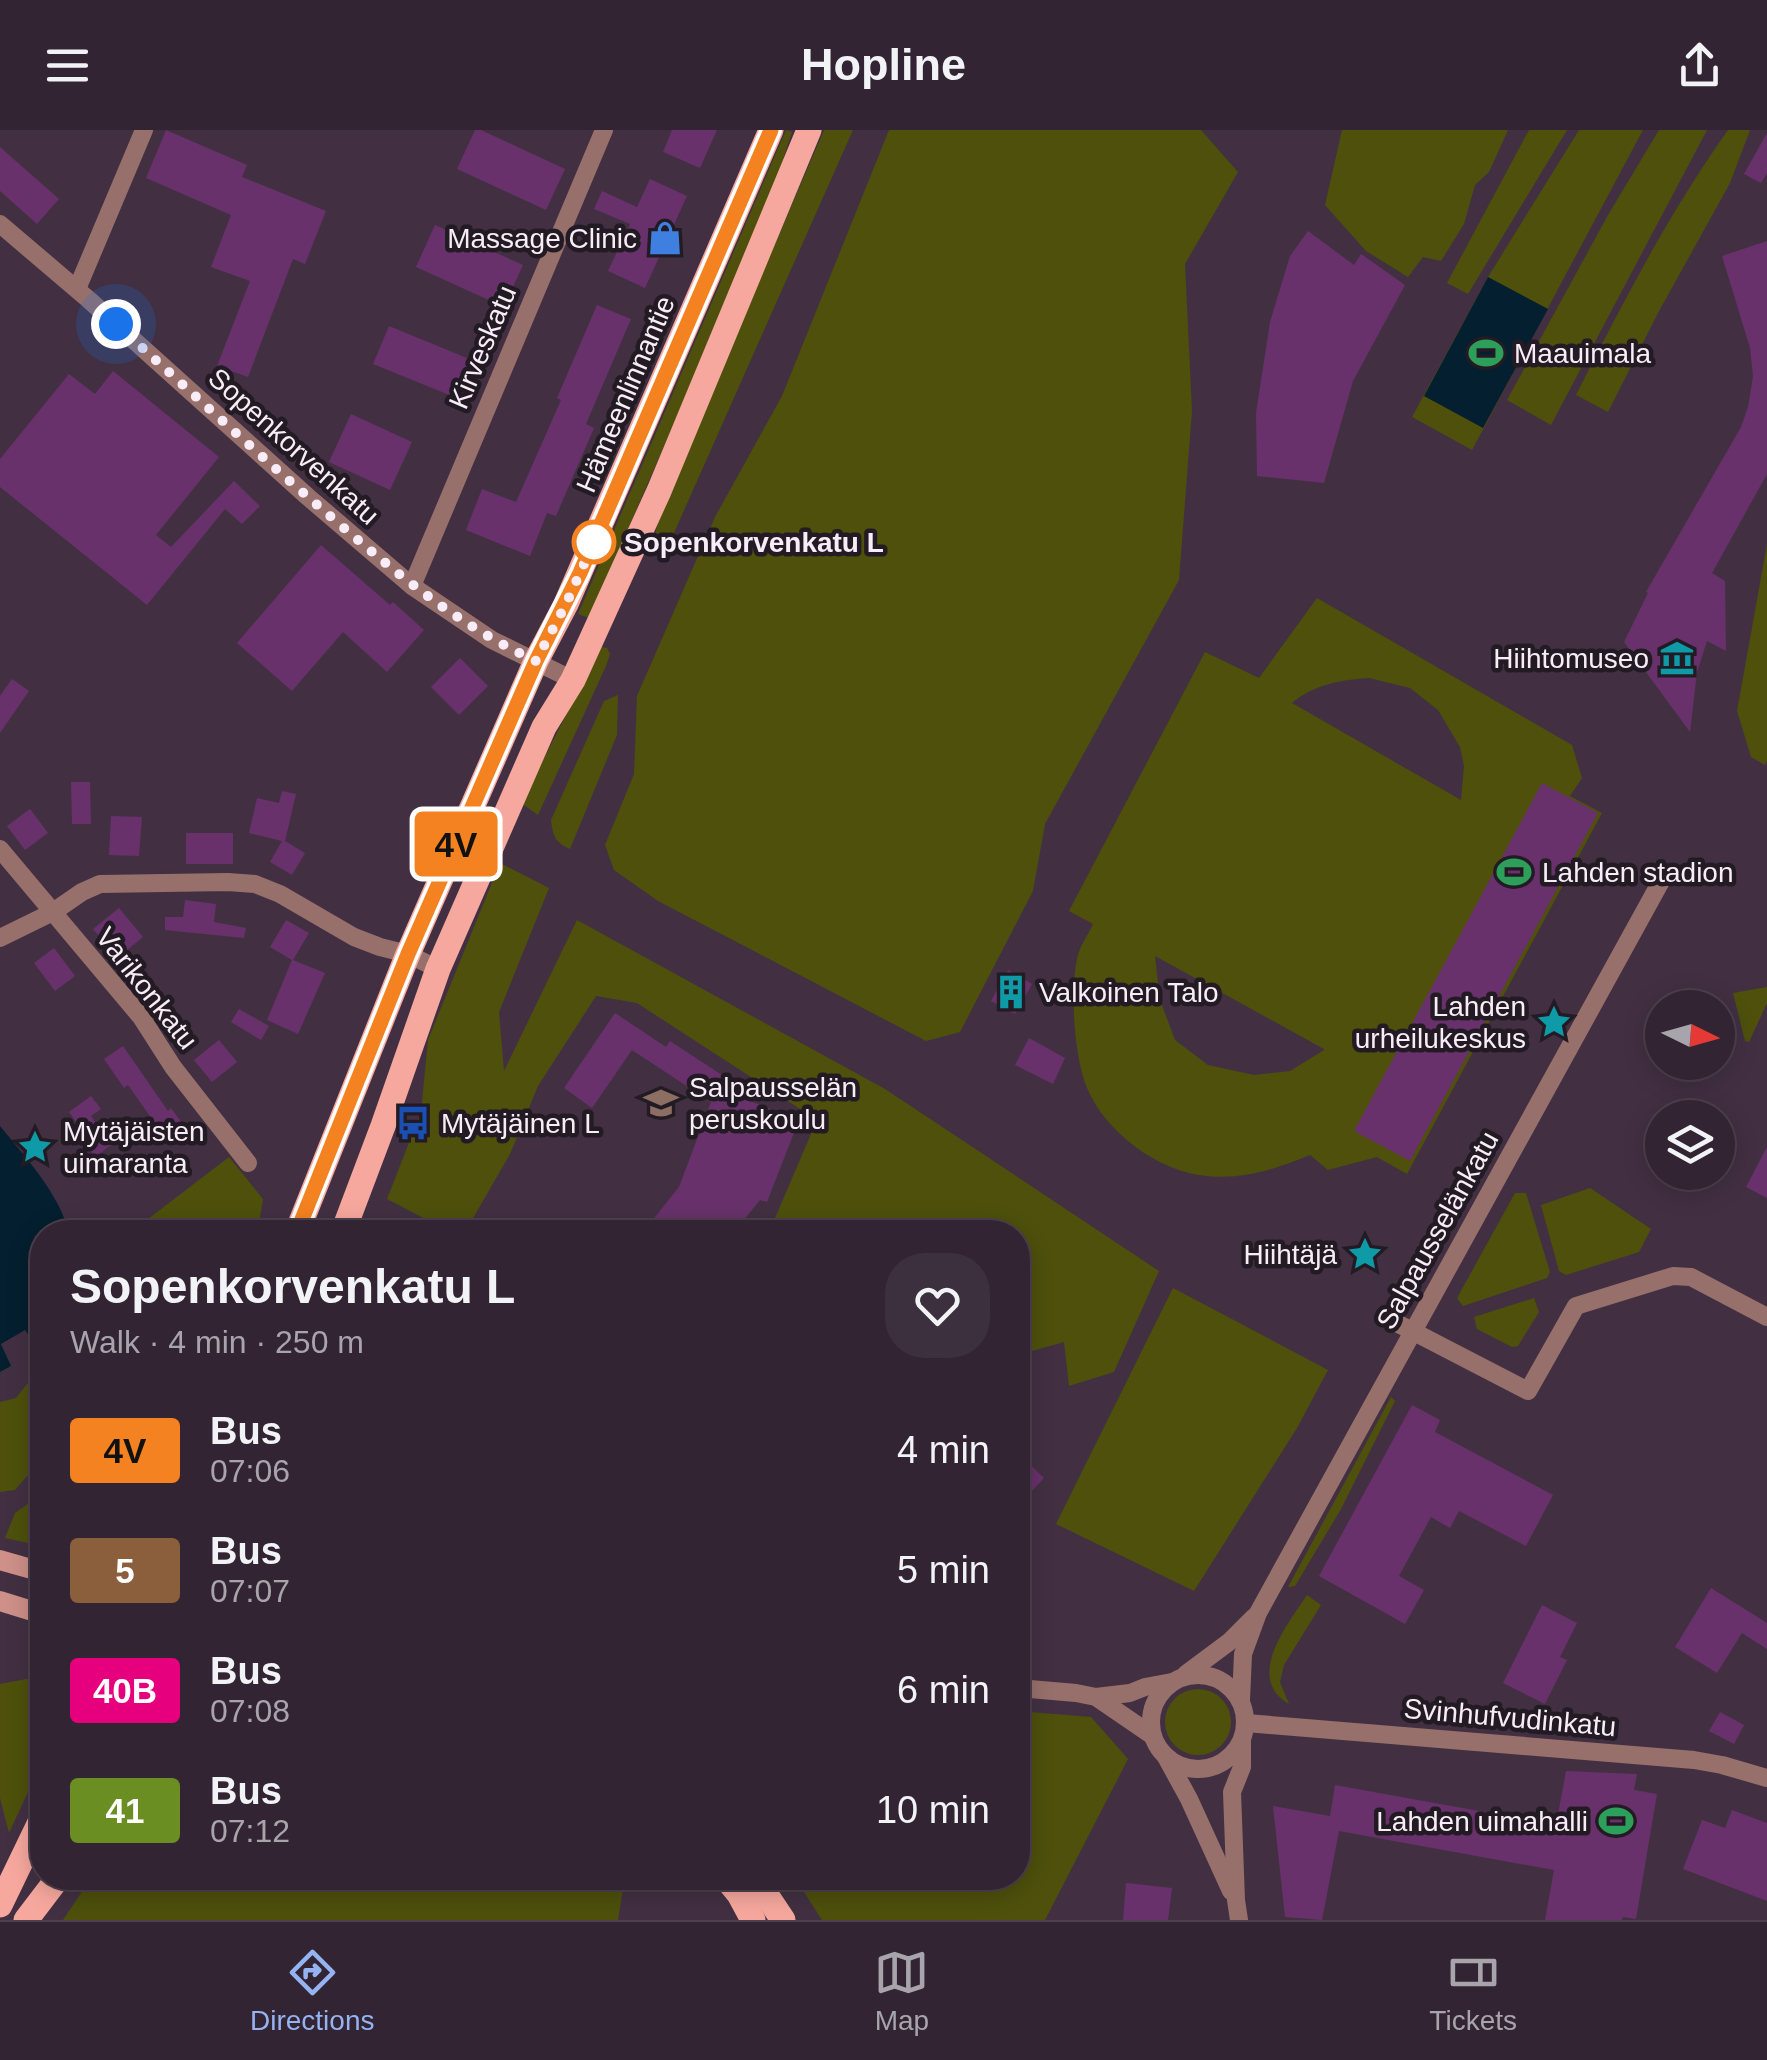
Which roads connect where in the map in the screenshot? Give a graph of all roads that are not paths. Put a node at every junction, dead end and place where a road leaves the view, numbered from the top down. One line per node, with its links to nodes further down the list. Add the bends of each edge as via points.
1 (144, 130): 6 (street)
2 (604, 130): 7 (street, Kirveskatu)
3 (771, 130): 8 (main road, Hämeenlinnantie)
4 (809, 130): 9 (main road)
5 (0, 224): 6 (street, Sopenkorvenkatu)
6 (77, 289): 7 (street, Sopenkorvenkatu)
7 (412, 586): 8 (street, Sopenkorvenkatu)
8 (536, 661): 9 (street, Sopenkorvenkatu); 14 (main road, Hämeenlinnantie)
9 (572, 680): 15 (main road, via 544,727)
10 (0, 849): 12 (street, Varikonkatu)
11 (1665, 874): 21 (street, Salpausselänkatu)
12 (53, 912): 13 (street); 14 (street, via 100,884 255,884 354,937); 16 (street, Varikonkatu)
13 (0, 938)
14 (408, 954): 15 (street); 17 (main road, Hämeenlinnantie)
15 (438, 969): 18 (main road)
16 (248, 1163)
17 (302, 1220)
18 (348, 1220)
19 (1767, 1317): 21 (street, via 1690,1277 1672,1276 1576,1306 1528,1391)
20 (1385, 1318): 21 (street)
21 (1412, 1332): 26 (street, Salpausselänkatu)
22 (0, 1560): 23 (main road)
23 (30, 1569)
24 (0, 1601): 25 (main road)
25 (30, 1610)
26 (1258, 1613): 27 (street, Salpausselänkatu); 30 (street, Salpausselänkatu, via 1243,1654)
27 (1178, 1679): 29 (street); 30 (street, via 1217,1678); 32 (street, via 1153,1706)
28 (1030, 1689): 29 (street)
29 (1096, 1698): 32 (street)
30 (1241, 1700): 31 (street)
31 (1244, 1731): 33 (street, via 1215,1766 1189,1768); 34 (street, Svinhufvudinkatu, via 1694,1760); 39 (street, via 1232,1792)
32 (1153, 1736): 33 (street)
33 (1166, 1757): 39 (street)
34 (1767, 1778)
35 (30, 1843): 40 (main road)
36 (49, 1890): 41 (main road)
37 (736, 1890): 42 (main road)
38 (763, 1890): 43 (main road)
39 (1236, 1900): 44 (street)
40 (0, 1905)
41 (26, 1920)
42 (753, 1920)
43 (783, 1920)
44 (1239, 1920)

